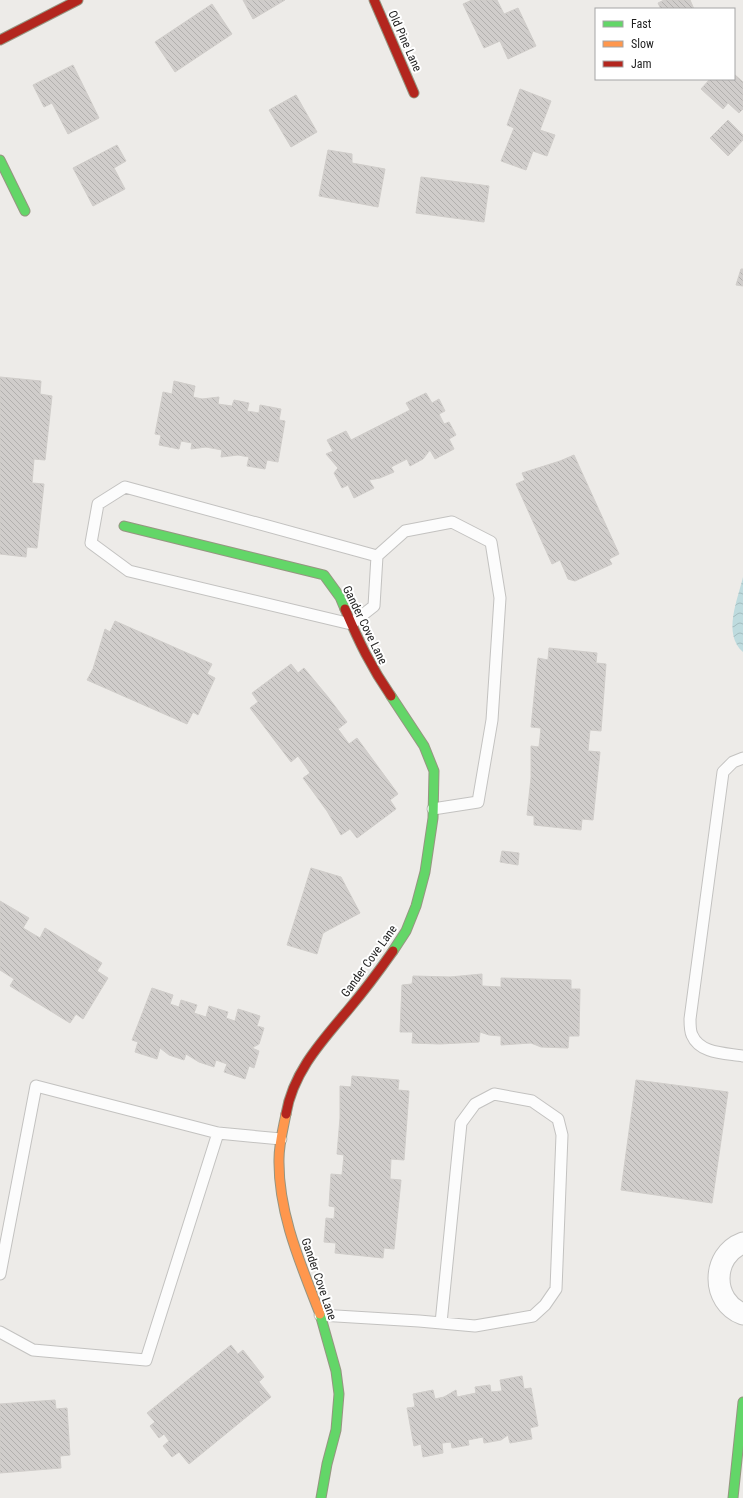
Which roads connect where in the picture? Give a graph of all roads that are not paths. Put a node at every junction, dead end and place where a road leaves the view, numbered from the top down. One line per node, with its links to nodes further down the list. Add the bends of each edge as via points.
1 (78, 0): 3 (street)
2 (374, 0): 4 (street, Old Pine Lane)
3 (0, 40)
4 (414, 93)
5 (0, 160): 6 (street)
6 (25, 211)
7 (124, 526): 9 (street, Gander Cove Lane, via 324,575 340,597)
8 (377, 556): 9 (lane, via 374,606); 9 (lane, via 125,487 98,504 91,543 130,571); 11 (lane, via 405,531 452,522 491,542 500,598 492,720 478,802)
9 (351, 624): 11 (street, Gander Cove Lane, via 375,673 424,746 434,771)
10 (743, 758): 12 (lane, via 733,762 723,772 690,1019 692,1035 700,1046 710,1051)
11 (433, 809): 14 (street, Gander Cove Lane, via 425,872 416,906 406,930 383,965 304,1066 288,1101)
12 (743, 1056)
13 (218, 1133): 14 (lane); 16 (lane, via 36,1086); 20 (lane, via 146,1360 33,1350)
14 (281, 1139): 18 (street, Gander Cove Lane, via 279,1159 284,1212)
15 (743, 1243): 17 (street, via 730,1251 722,1262 719,1274 719,1286 723,1297)
16 (0, 1274)
17 (743, 1314)
18 (320, 1316): 19 (lane); 22 (street, Gander Cove Lane, via 336,1372 339,1394 336,1430)
19 (441, 1323): 19 (lane, via 475,1326 533,1316 545,1305 556,1289 562,1135 558,1119 532,1101 494,1094 475,1104 461,1123)
20 (0, 1332)
21 (743, 1402): 23 (street)
22 (321, 1498)
23 (733, 1498)

